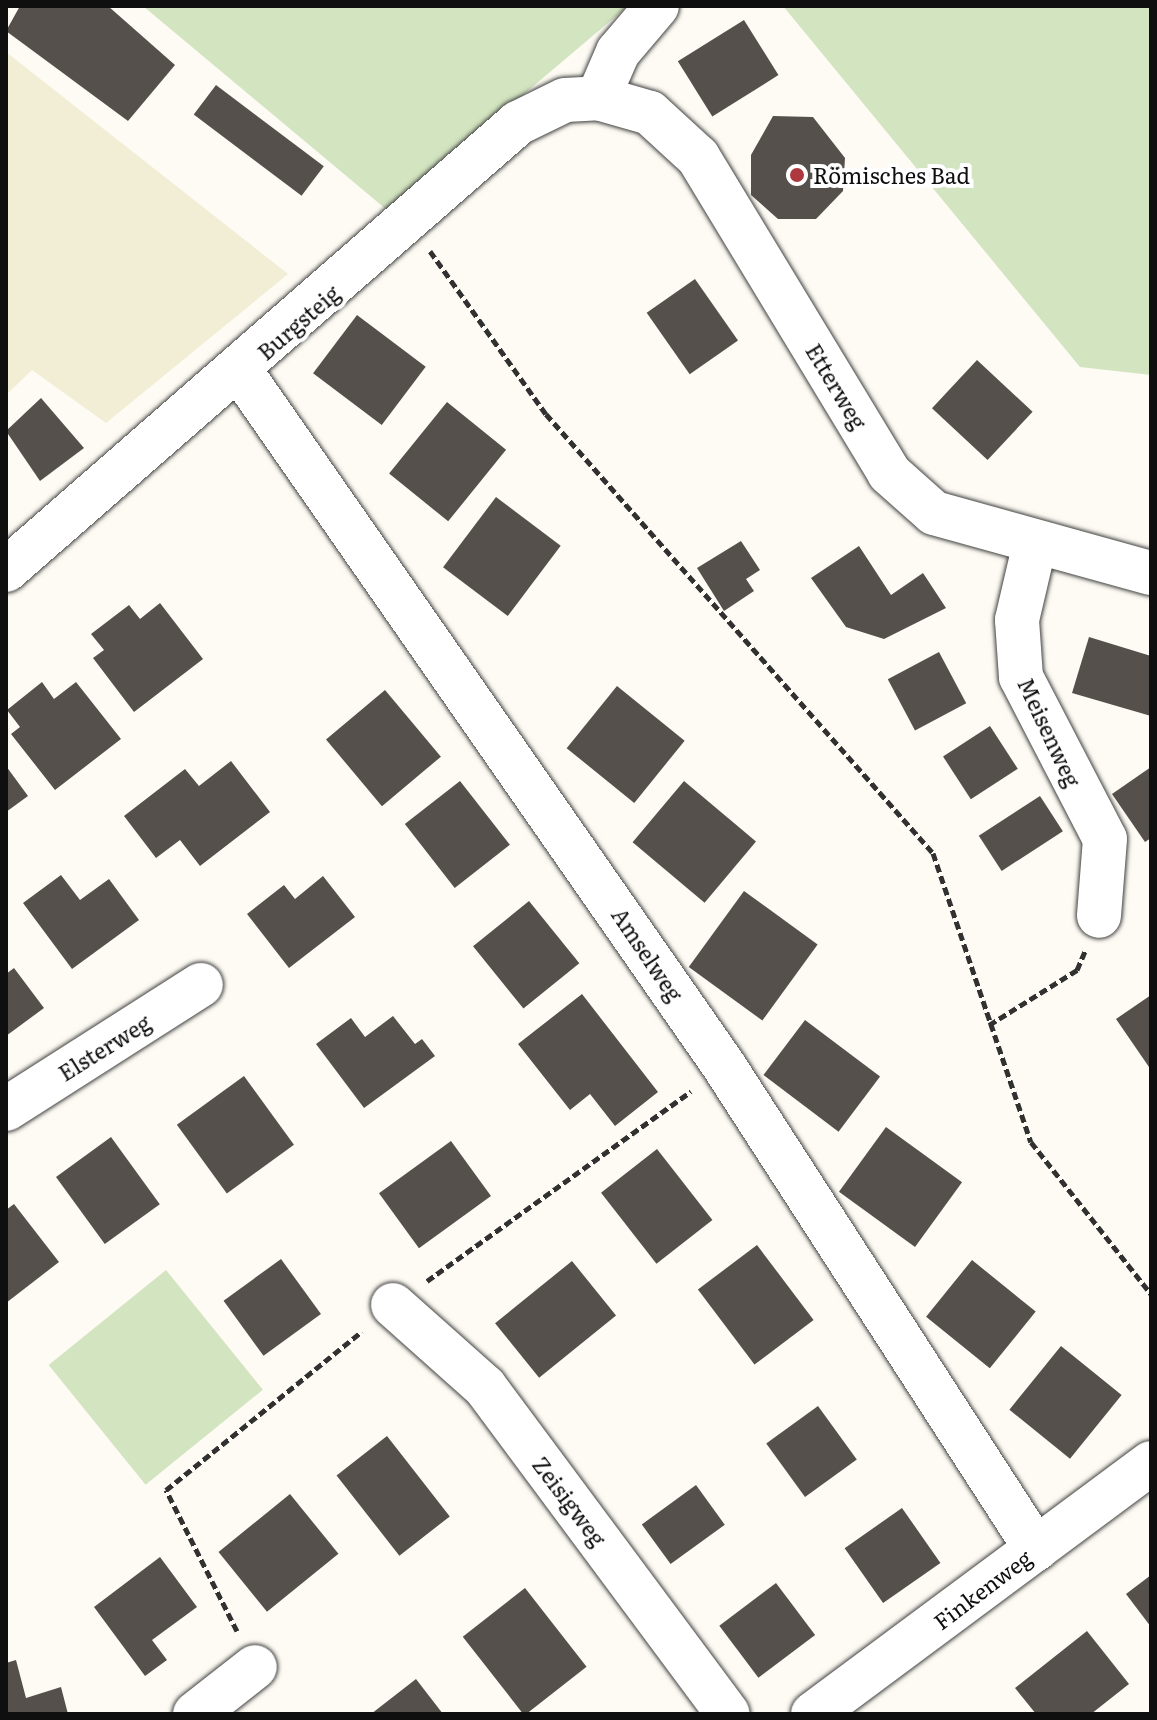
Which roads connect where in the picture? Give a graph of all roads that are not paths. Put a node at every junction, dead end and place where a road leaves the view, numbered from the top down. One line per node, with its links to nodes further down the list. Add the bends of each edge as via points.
1 (657, 6): 2 (street, via 618,52)
2 (598, 98): 3 (street, Burgsteig, via 565,100 518,123); 4 (street, Etterweg, via 650,113 698,157 889,473 934,513)
3 (241, 372): 5 (street, Burgsteig); 12 (street, Amselweg, via 724,1066)
4 (1035, 543): 6 (street, Etterweg); 7 (street, Meisenweg, via 1017,620 1021,677 1105,839)
5 (6, 570)
6 (1151, 573)
7 (1099, 916)
8 (201, 985): 9 (street, Elsterweg)
9 (6, 1109)
10 (393, 1305): 15 (street, Zeisigweg, via 485,1387)
11 (1151, 1463): 12 (street, Finkenweg)
12 (1036, 1549): 16 (street, Finkenweg)
13 (255, 1667): 14 (street)
14 (195, 1714)
15 (728, 1714)
16 (813, 1714)

